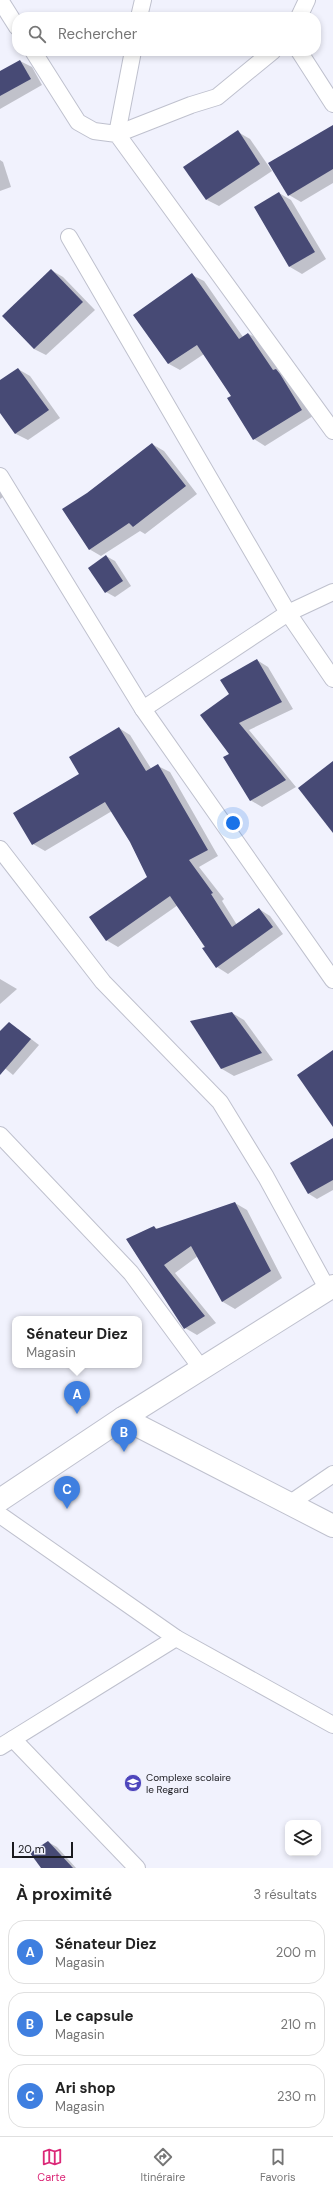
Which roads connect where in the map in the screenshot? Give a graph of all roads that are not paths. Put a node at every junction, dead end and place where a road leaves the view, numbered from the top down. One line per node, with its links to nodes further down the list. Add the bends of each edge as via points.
1 (0, 0): 6 (street)
2 (143, 0): 4 (street)
3 (306, 0): 5 (street)
4 (140, 12)
5 (301, 12)
6 (12, 18)
7 (36, 56): 12 (street, via 78,122 94,131)
8 (132, 56): 12 (street)
9 (267, 56): 12 (street, via 217,97)
10 (302, 56): 11 (street)
11 (333, 104)
12 (117, 134): 14 (street)
13 (69, 236): 17 (street)
14 (333, 432)
15 (0, 476): 19 (street)
16 (333, 592): 17 (street)
17 (288, 613): 18 (street); 19 (street)
18 (333, 679)
19 (143, 709): 21 (street)
20 (0, 849): 23 (street, via 103,982 220,1102)
21 (333, 980)
22 (0, 1135): 24 (street, via 131,1273)
23 (330, 1288): 24 (main road)
24 (202, 1368): 25 (main road)
25 (123, 1418): 27 (main road); 28 (main road)
26 (333, 1474): 28 (street)
27 (0, 1500)
28 (289, 1504): 30 (main road)
29 (0, 1515): 31 (street)
30 (333, 1526)
31 (176, 1638): 32 (street); 33 (street)
32 (333, 1725)
33 (6, 1743): 34 (street)
34 (137, 1868)

